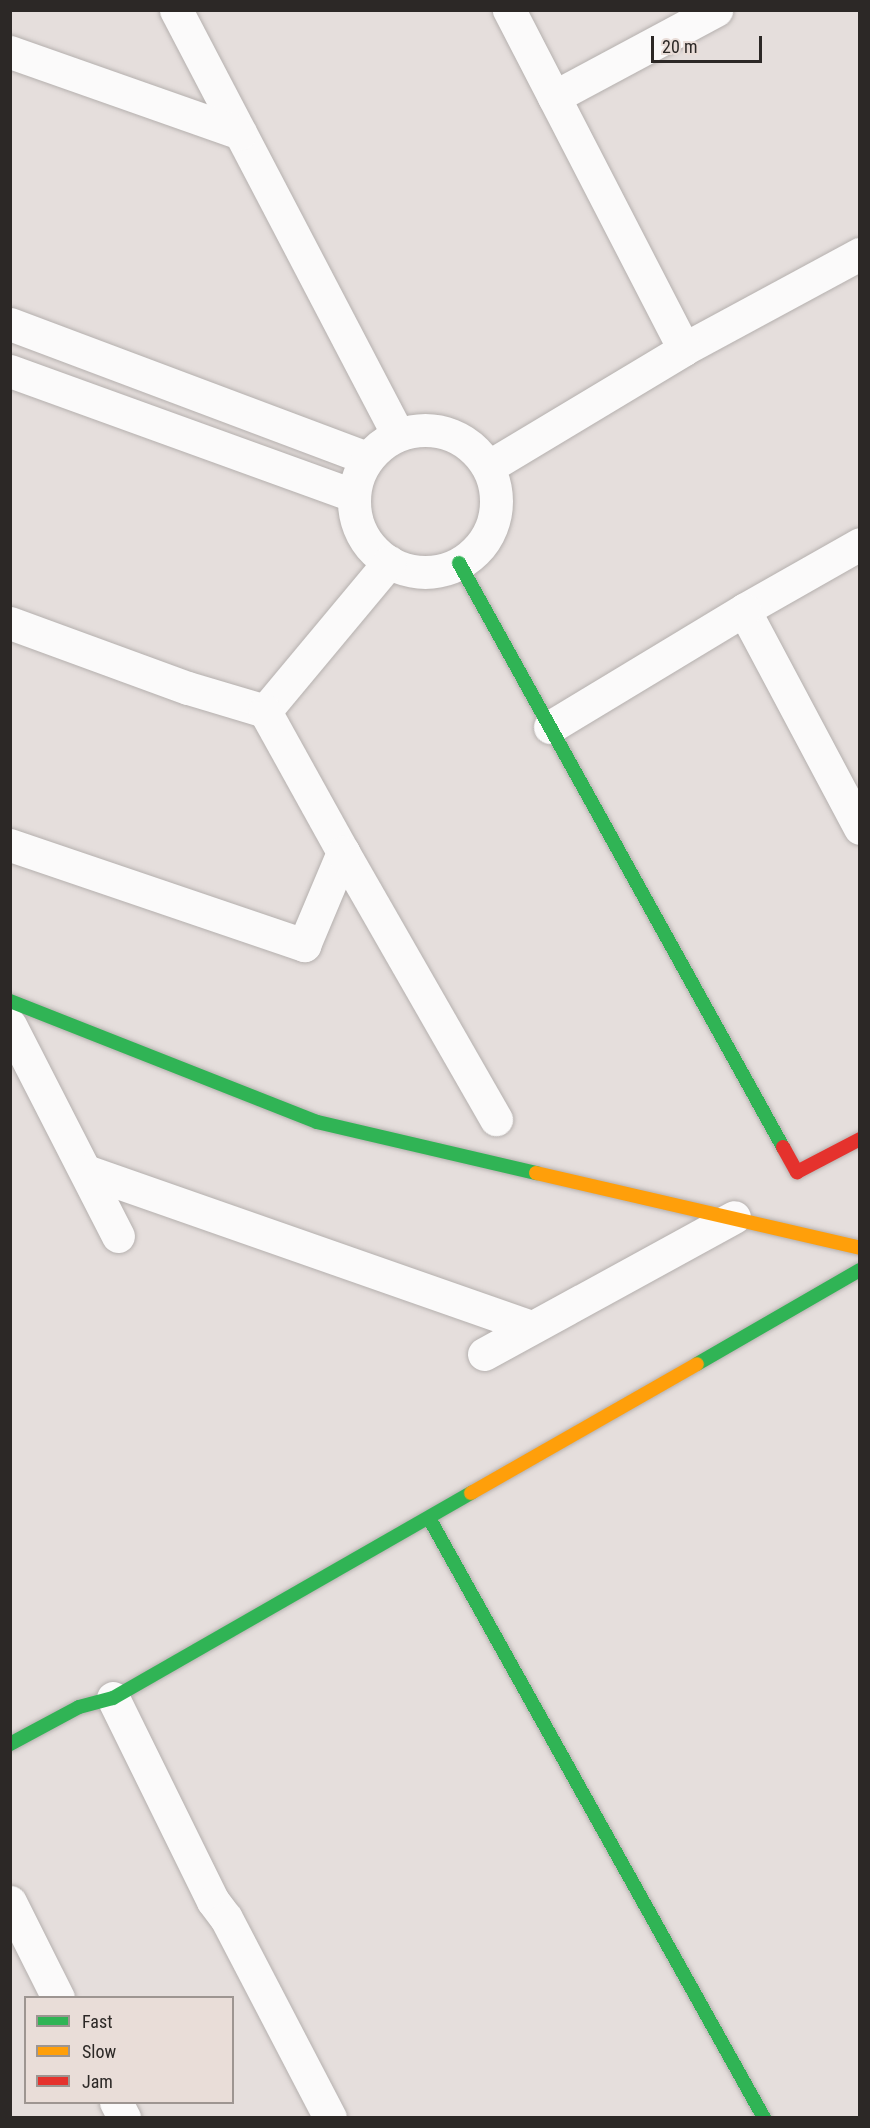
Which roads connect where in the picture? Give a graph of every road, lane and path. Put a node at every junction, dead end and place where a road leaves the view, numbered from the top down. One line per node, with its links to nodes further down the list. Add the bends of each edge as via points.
1 (176, 10): 6 (street)
2 (509, 10): 5 (street)
3 (716, 10): 5 (street)
4 (10, 52): 6 (street)
5 (554, 97): 9 (street)
6 (240, 133): 11 (street)
7 (860, 255): 9 (street)
8 (10, 324): 12 (street)
9 (684, 349): 13 (street)
10 (10, 371): 14 (street)
11 (398, 434): 12 (street); 13 (street, via 418,429 439,430 476,450)
12 (367, 458): 14 (street)
13 (488, 467): 17 (street, via 496,488 497,509 491,529 481,547)
14 (353, 495): 16 (street, via 361,533)
15 (860, 544): 18 (street)
16 (388, 562): 17 (street, via 428,572); 20 (street)
17 (459, 563): 21 (street)
18 (744, 610): 21 (street); 22 (street)
19 (10, 623): 20 (street, via 188,688)
20 (265, 711): 24 (street)
21 (549, 727): 28 (street, via 797,1172)
22 (860, 828)
23 (10, 844): 24 (street, via 304,945)
24 (343, 852): 27 (street)
25 (10, 1001): 30 (street, via 317,1122)
26 (10, 1025): 29 (street)
27 (496, 1119)
28 (860, 1138)
29 (86, 1171): 31 (street); 34 (street)
30 (734, 1217): 32 (street); 34 (street)
31 (118, 1236)
32 (860, 1248)
33 (860, 1270): 36 (street)
34 (532, 1327): 35 (street)
35 (484, 1354)
36 (429, 1518): 37 (street); 44 (street)
37 (113, 1698): 38 (street, via 80,1707); 43 (street, via 213,1901 226,1918)
38 (10, 1744)
39 (10, 1902): 40 (street)
40 (57, 1996)
41 (117, 2104): 42 (street)
42 (124, 2118)
43 (330, 2118)
44 (764, 2118)

